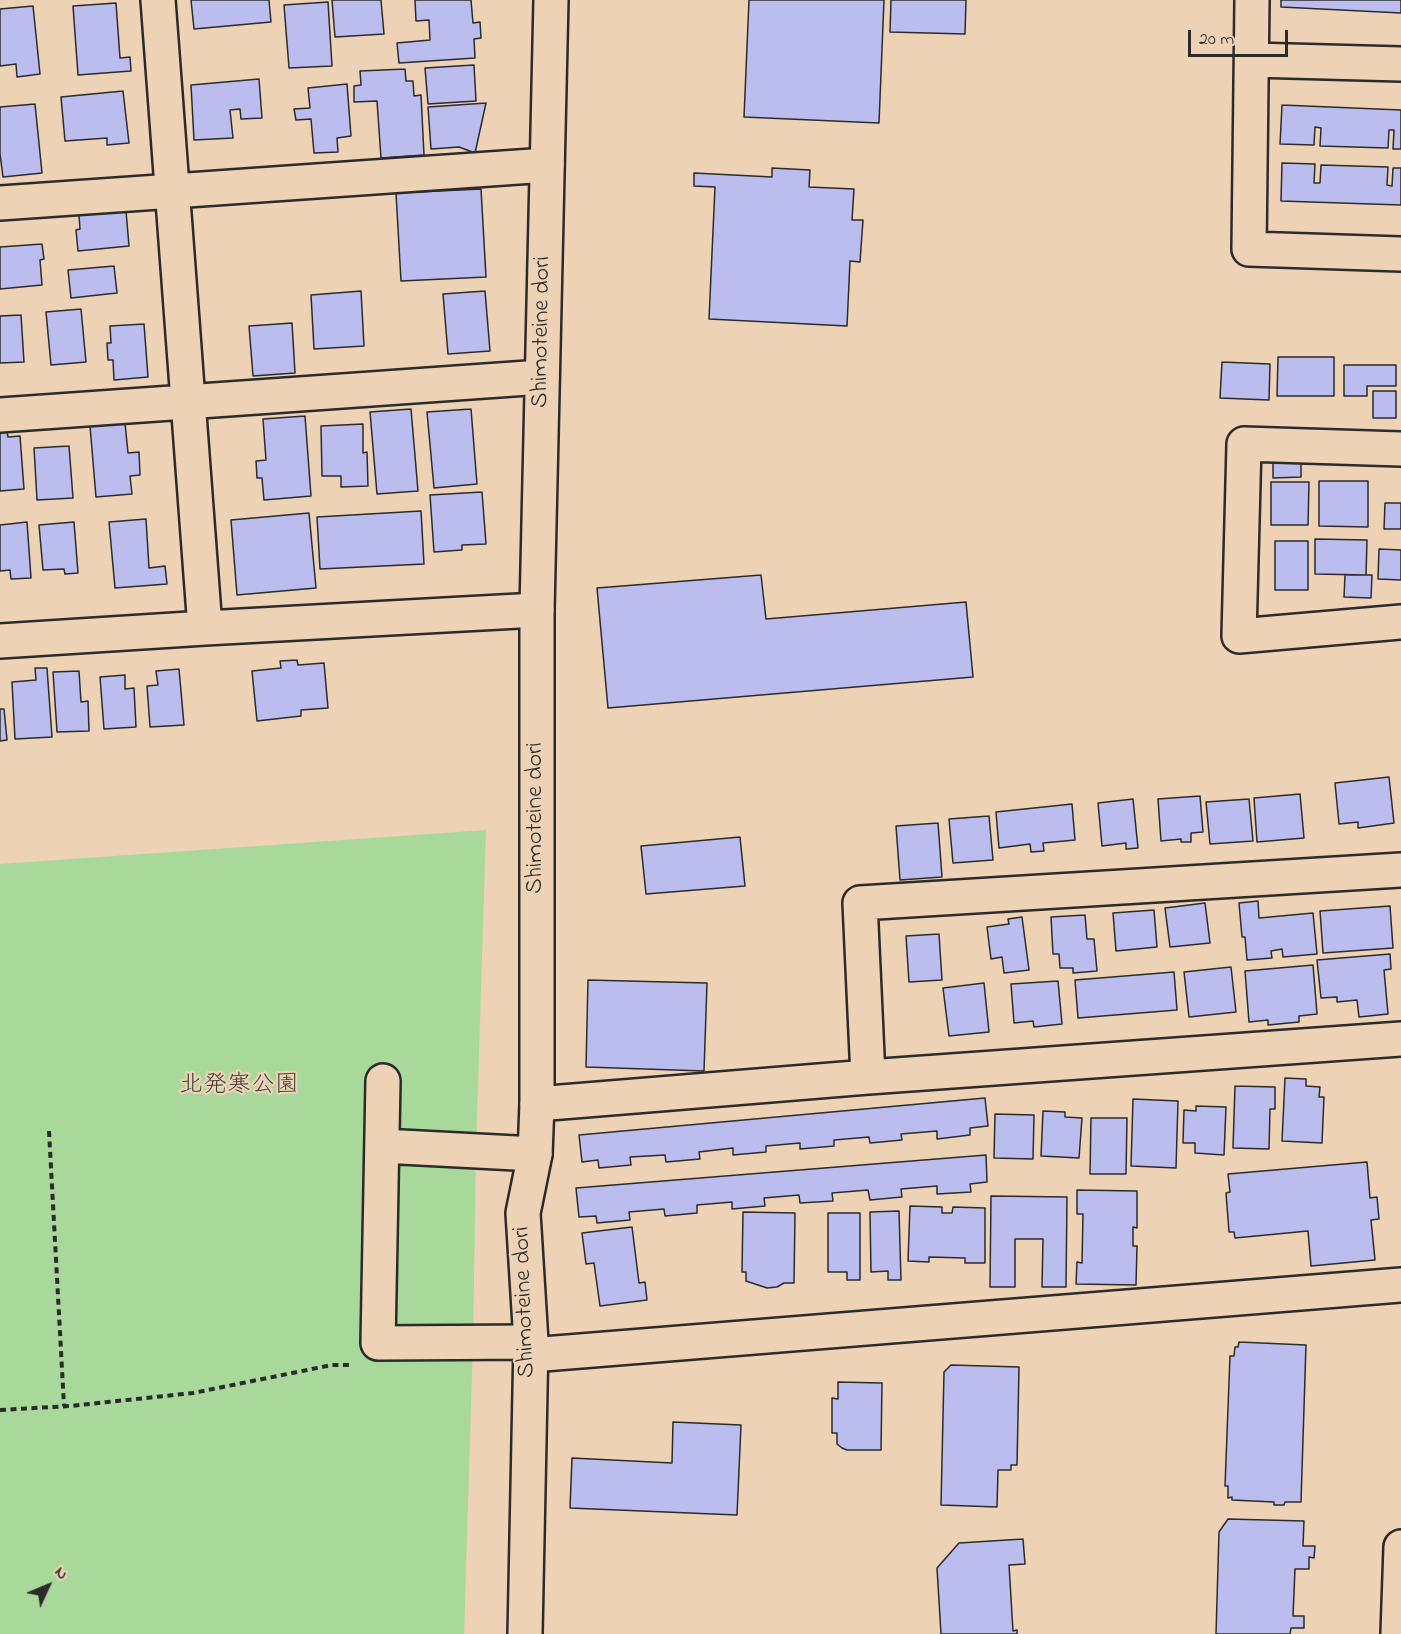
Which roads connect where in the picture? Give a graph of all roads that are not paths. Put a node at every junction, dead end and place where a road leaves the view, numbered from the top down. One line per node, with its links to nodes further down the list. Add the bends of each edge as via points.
1 (158, 0): 7 (street)
2 (551, 0): 6 (street, Shimoteine dori)
3 (1252, 0): 4 (street)
4 (1252, 60): 5 (street); 9 (street, via 1249,249)
5 (1401, 64)
6 (547, 165): 7 (street); 10 (street, Shimoteine dori)
7 (173, 191): 8 (street); 11 (street)
8 (0, 203)
9 (1401, 254)
10 (542, 377): 11 (street); 14 (street, Shimoteine dori)
11 (189, 402): 12 (street); 16 (street)
12 (0, 415)
13 (1401, 449): 15 (street, via 1244,444 1239,636)
14 (537, 610): 16 (street); 22 (street, Shimoteine dori)
15 (1401, 622)
16 (205, 628): 17 (street)
17 (0, 641)
18 (1401, 870): 20 (street, via 860,903)
19 (1401, 1039): 20 (street)
20 (868, 1077): 22 (street)
21 (383, 1081): 23 (street)
22 (537, 1104): 24 (street, Shimoteine dori)
23 (382, 1146): 24 (street); 26 (street, via 378,1343)
24 (535, 1154): 26 (street, Shimoteine dori, via 523,1213)
25 (1401, 1285): 26 (street)
26 (531, 1348): 30 (street, Shimoteine dori)
27 (1401, 1547): 28 (street)
28 (1400, 1587): 29 (street)
29 (1398, 1633)
30 (525, 1634)

